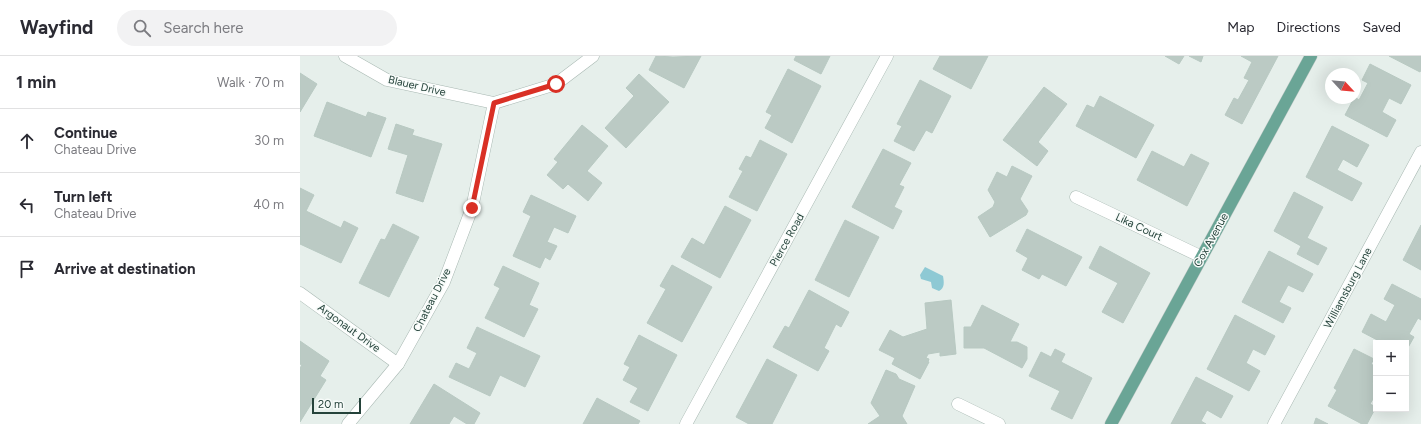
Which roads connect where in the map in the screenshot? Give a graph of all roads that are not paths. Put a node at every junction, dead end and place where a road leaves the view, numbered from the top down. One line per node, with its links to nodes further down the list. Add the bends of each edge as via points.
1 (345, 56): 5 (street, Blauer Drive, via 387,80)
2 (593, 56): 5 (street, via 556,84)
3 (887, 56): 13 (street, Pierce Road)
4 (1311, 56): 8 (main road, Cox Avenue)
5 (494, 103): 10 (street, Chateau Drive, via 472,208 444,282)
6 (1421, 152): 16 (street, Williamsburg Lane)
7 (1076, 197): 8 (street, Lika Court)
8 (1202, 257): 15 (main road, Cox Avenue)
9 (300, 292): 10 (street, Argonaut Drive)
10 (398, 364): 12 (street, Chateau Drive)
11 (958, 404): 14 (street)
12 (348, 424)
13 (686, 424)
14 (999, 424)
15 (1111, 424)
16 (1274, 424)

